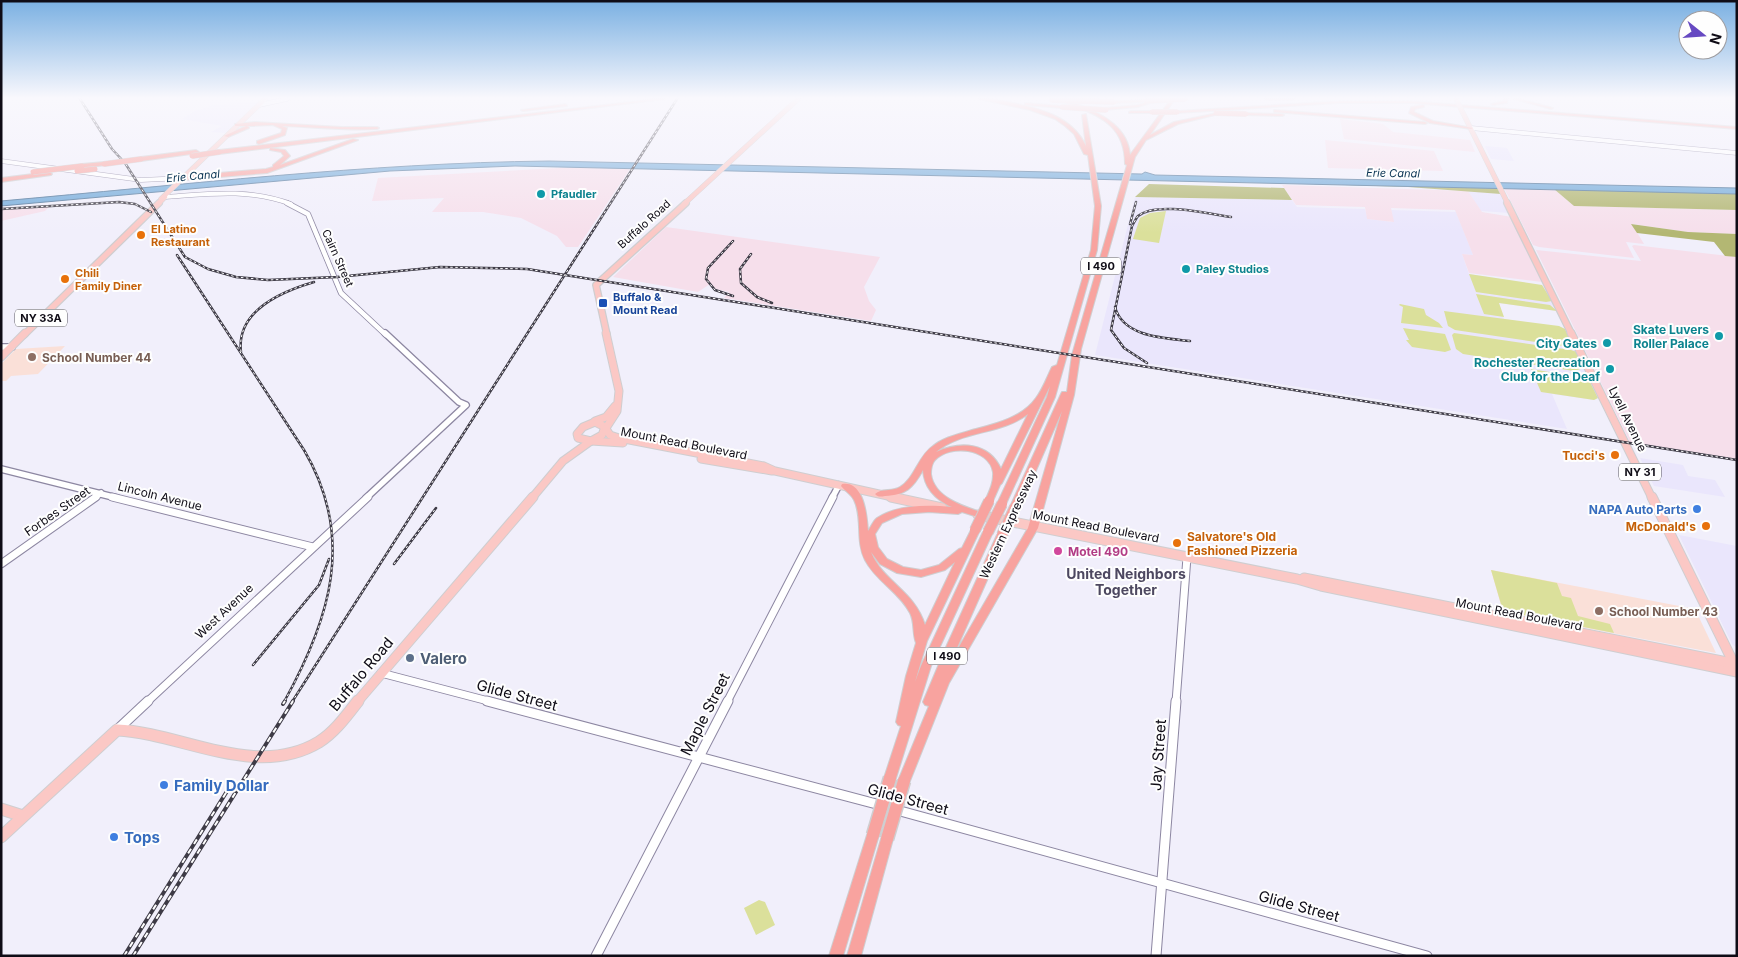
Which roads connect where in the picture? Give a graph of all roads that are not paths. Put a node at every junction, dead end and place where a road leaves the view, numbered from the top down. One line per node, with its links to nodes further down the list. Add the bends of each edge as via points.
1 (218, 144): 25 (main road, NY 33A)
2 (252, 144): 14 (highway)
3 (263, 144): 14 (highway)
4 (273, 144): 15 (highway)
5 (344, 144): 25 (highway, via 267,171)
6 (749, 144): 34 (main road, Buffalo Road, via 596,285 618,383)
7 (1082, 144): 20 (highway)
8 (1089, 144): 20 (highway, Western Expressway / I 490)
9 (1125, 144): 21 (highway)
10 (1141, 144): 17 (highway, Western Expressway / I 490)
11 (1144, 144): 17 (highway)
12 (1479, 144): 55 (main road, Lyell Avenue / NY 31)
13 (1638, 144): 16 (street)
14 (242, 146): 15 (highway)
15 (221, 150): 19 (highway, bridge); 25 (highway, via 270,149 283,151 287,156 279,164 257,171)
16 (1737, 153)
17 (1134, 154): 21 (highway, Western Expressway / I 490)
18 (1, 161): 25 (street, via 141,180)
19 (105, 166): 22 (highway, bridge); 23 (highway, bridge)
20 (1093, 169): 28 (highway, Western Expressway / I 490, via 1098,213 1096,244)
21 (1128, 170): 26 (highway, Western Expressway / I 490)
22 (1, 174)
23 (49, 174): 24 (highway)
24 (1, 180)
25 (181, 181): 27 (main road, NY 33A)
26 (1124, 183): 31 (highway, Western Expressway / I 490)
27 (167, 195): 30 (main road, NY 33A); 35 (street, Cairn Street, via 227,192 299,207 308,214 341,293)
28 (1067, 344): 33 (highway); 59 (highway, Western Expressway / I 490, bridge, via 1046,410 926,666)
29 (1, 347): 30 (street)
30 (12, 347): 32 (main road, NY 33A)
31 (1078, 349): 49 (highway, via 1071,390); 60 (highway, Western Expressway / I 490, bridge, via 1058,412 936,683)
32 (1, 357)
33 (1042, 395): 45 (highway, via 1016,420 937,446 924,459 907,487 899,492); 46 (highway)
34 (618, 403): 36 (main road, via 608,415); 37 (main road, Buffalo Road, via 616,414)
35 (466, 405): 51 (street, West Avenue)
36 (592, 423): 37 (main road, Mount Read Boulevard); 38 (main road, Buffalo Road, via 581,428)
37 (607, 427): 39 (main road, Buffalo Road, via 602,435); 42 (main road, Mount Read Boulevard, via 616,437 764,466)
38 (577, 437): 39 (main road, Mount Read Boulevard); 40 (main road, Buffalo Road)
39 (591, 441): 40 (main road, Buffalo Road, via 578,447); 42 (main road, Mount Read Boulevard, via 628,444 762,472)
40 (561, 465): 56 (main road, Buffalo Road)
41 (1, 469): 44 (street, Lincoln Avenue)
42 (772, 471): 43 (main road, Mount Read Boulevard)
43 (842, 486): 45 (main road, Mount Read Boulevard); 54 (highway, via 854,493 861,504 862,540 869,559 917,614 920,633); 58 (street, Maple Street)
44 (101, 493): 51 (street, Lincoln Avenue); 53 (street, Forbes Street)
45 (879, 494): 47 (main road, Mount Read Boulevard)
46 (989, 502): 48 (highway, via 997,471 986,455 956,448 941,452 930,460 927,475 933,490 951,504); 50 (highway, bridge)
47 (958, 511): 48 (main road, Mount Read Boulevard); 50 (highway, via 914,510 889,515 872,531 872,550 882,562 898,570 931,571 954,559)
48 (981, 516): 49 (main road, Mount Read Boulevard)
49 (1034, 526): 52 (main road, Mount Read Boulevard); 60 (highway, via 944,682)
50 (975, 530): 54 (highway)
51 (313, 547): 57 (street, West Avenue)
52 (1187, 556): 55 (main road, Mount Read Boulevard, via 1321,586); 65 (street, Jay Street)
53 (1, 564)
54 (918, 653): 59 (highway)
55 (1736, 667)
56 (381, 673): 57 (main road, Buffalo Road, via 328,736 315,746 292,754 223,752); 58 (street, Glide Street)
57 (117, 730): 62 (main road, West Avenue)
58 (698, 757): 65 (street, Glide Street); 66 (street, Maple Street)
59 (890, 778): 67 (highway, Western Expressway / I 490, bridge)
60 (904, 781): 64 (highway, Western Expressway / I 490, bridge)
61 (1, 809): 62 (main road)
62 (23, 816): 63 (main road, West Avenue)
63 (1, 837)
64 (887, 839): 68 (highway, Western Expressway / I 490)
65 (1162, 883): 69 (street, Jay Street); 70 (street, Glide Street)
66 (596, 956)
67 (836, 956)
68 (854, 956)
69 (1156, 956)
70 (1427, 956)

